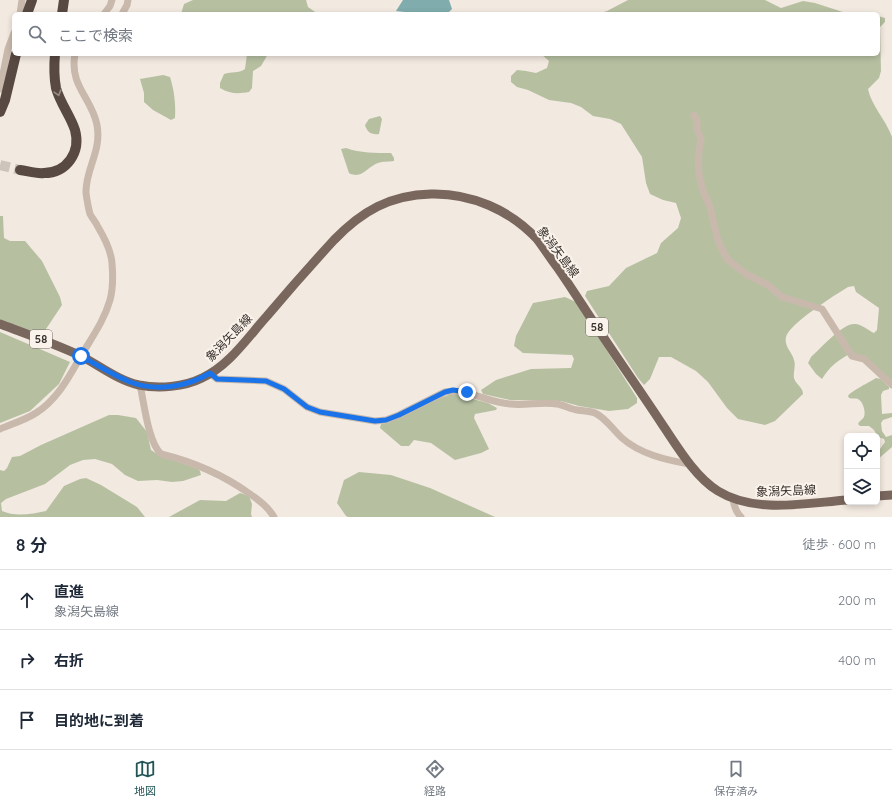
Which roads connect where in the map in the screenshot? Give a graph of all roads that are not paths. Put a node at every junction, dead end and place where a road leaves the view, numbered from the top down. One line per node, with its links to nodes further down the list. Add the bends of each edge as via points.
1 (22, 0): 6 (street)
2 (32, 0): 7 (highway)
3 (64, 0): 8 (highway)
4 (112, 0): 9 (street)
5 (128, 0): 10 (street)
6 (20, 12)
7 (28, 12)
8 (62, 12)
9 (106, 12)
10 (123, 12)
11 (12, 38): 15 (street)
12 (16, 56): 16 (highway)
13 (55, 56): 18 (highway, one-way to 18, via 56,88 77,139 74,154 65,166 52,172)
14 (75, 56): 20 (street, via 78,84 90,106 99,134 86,191 88,209 106,242 112,262 111,298 105,316)
15 (0, 89)
16 (0, 112)
17 (694, 115): 23 (street, via 701,139 699,174 718,241 727,259 746,274 768,284 782,296 822,308 852,356 864,359)
18 (20, 170)
19 (0, 324): 20 (main road, 象潟矢島線 / 58)
20 (81, 356): 22 (main road, 象潟矢島線 / 58, via 111,373); 24 (street, via 66,383 37,413)
21 (210, 373): 22 (main road, 象潟矢島線 / 58, via 189,383 174,386); 25 (street, via 217,379 266,381 284,389 307,407 320,412 375,421 399,415 453,390 510,404 556,404 593,412 602,417 623,439 646,453); 25 (main road, 象潟矢島線 / 58, via 235,352 348,225 385,203 401,198 430,194 454,196 490,204 512,218 537,240)
22 (140, 385): 30 (street, via 150,434 161,454 187,460 234,482 269,508)
23 (892, 385)
24 (0, 429)
25 (689, 464): 28 (main road, 象潟矢島線 / 58, via 716,491)
26 (892, 495): 27 (main road)
27 (880, 496)
28 (733, 499): 29 (main road, 象潟矢島線 / 58, via 750,504 770,505); 31 (street, via 734,507)
29 (844, 500)
30 (274, 517)
31 (741, 517)

